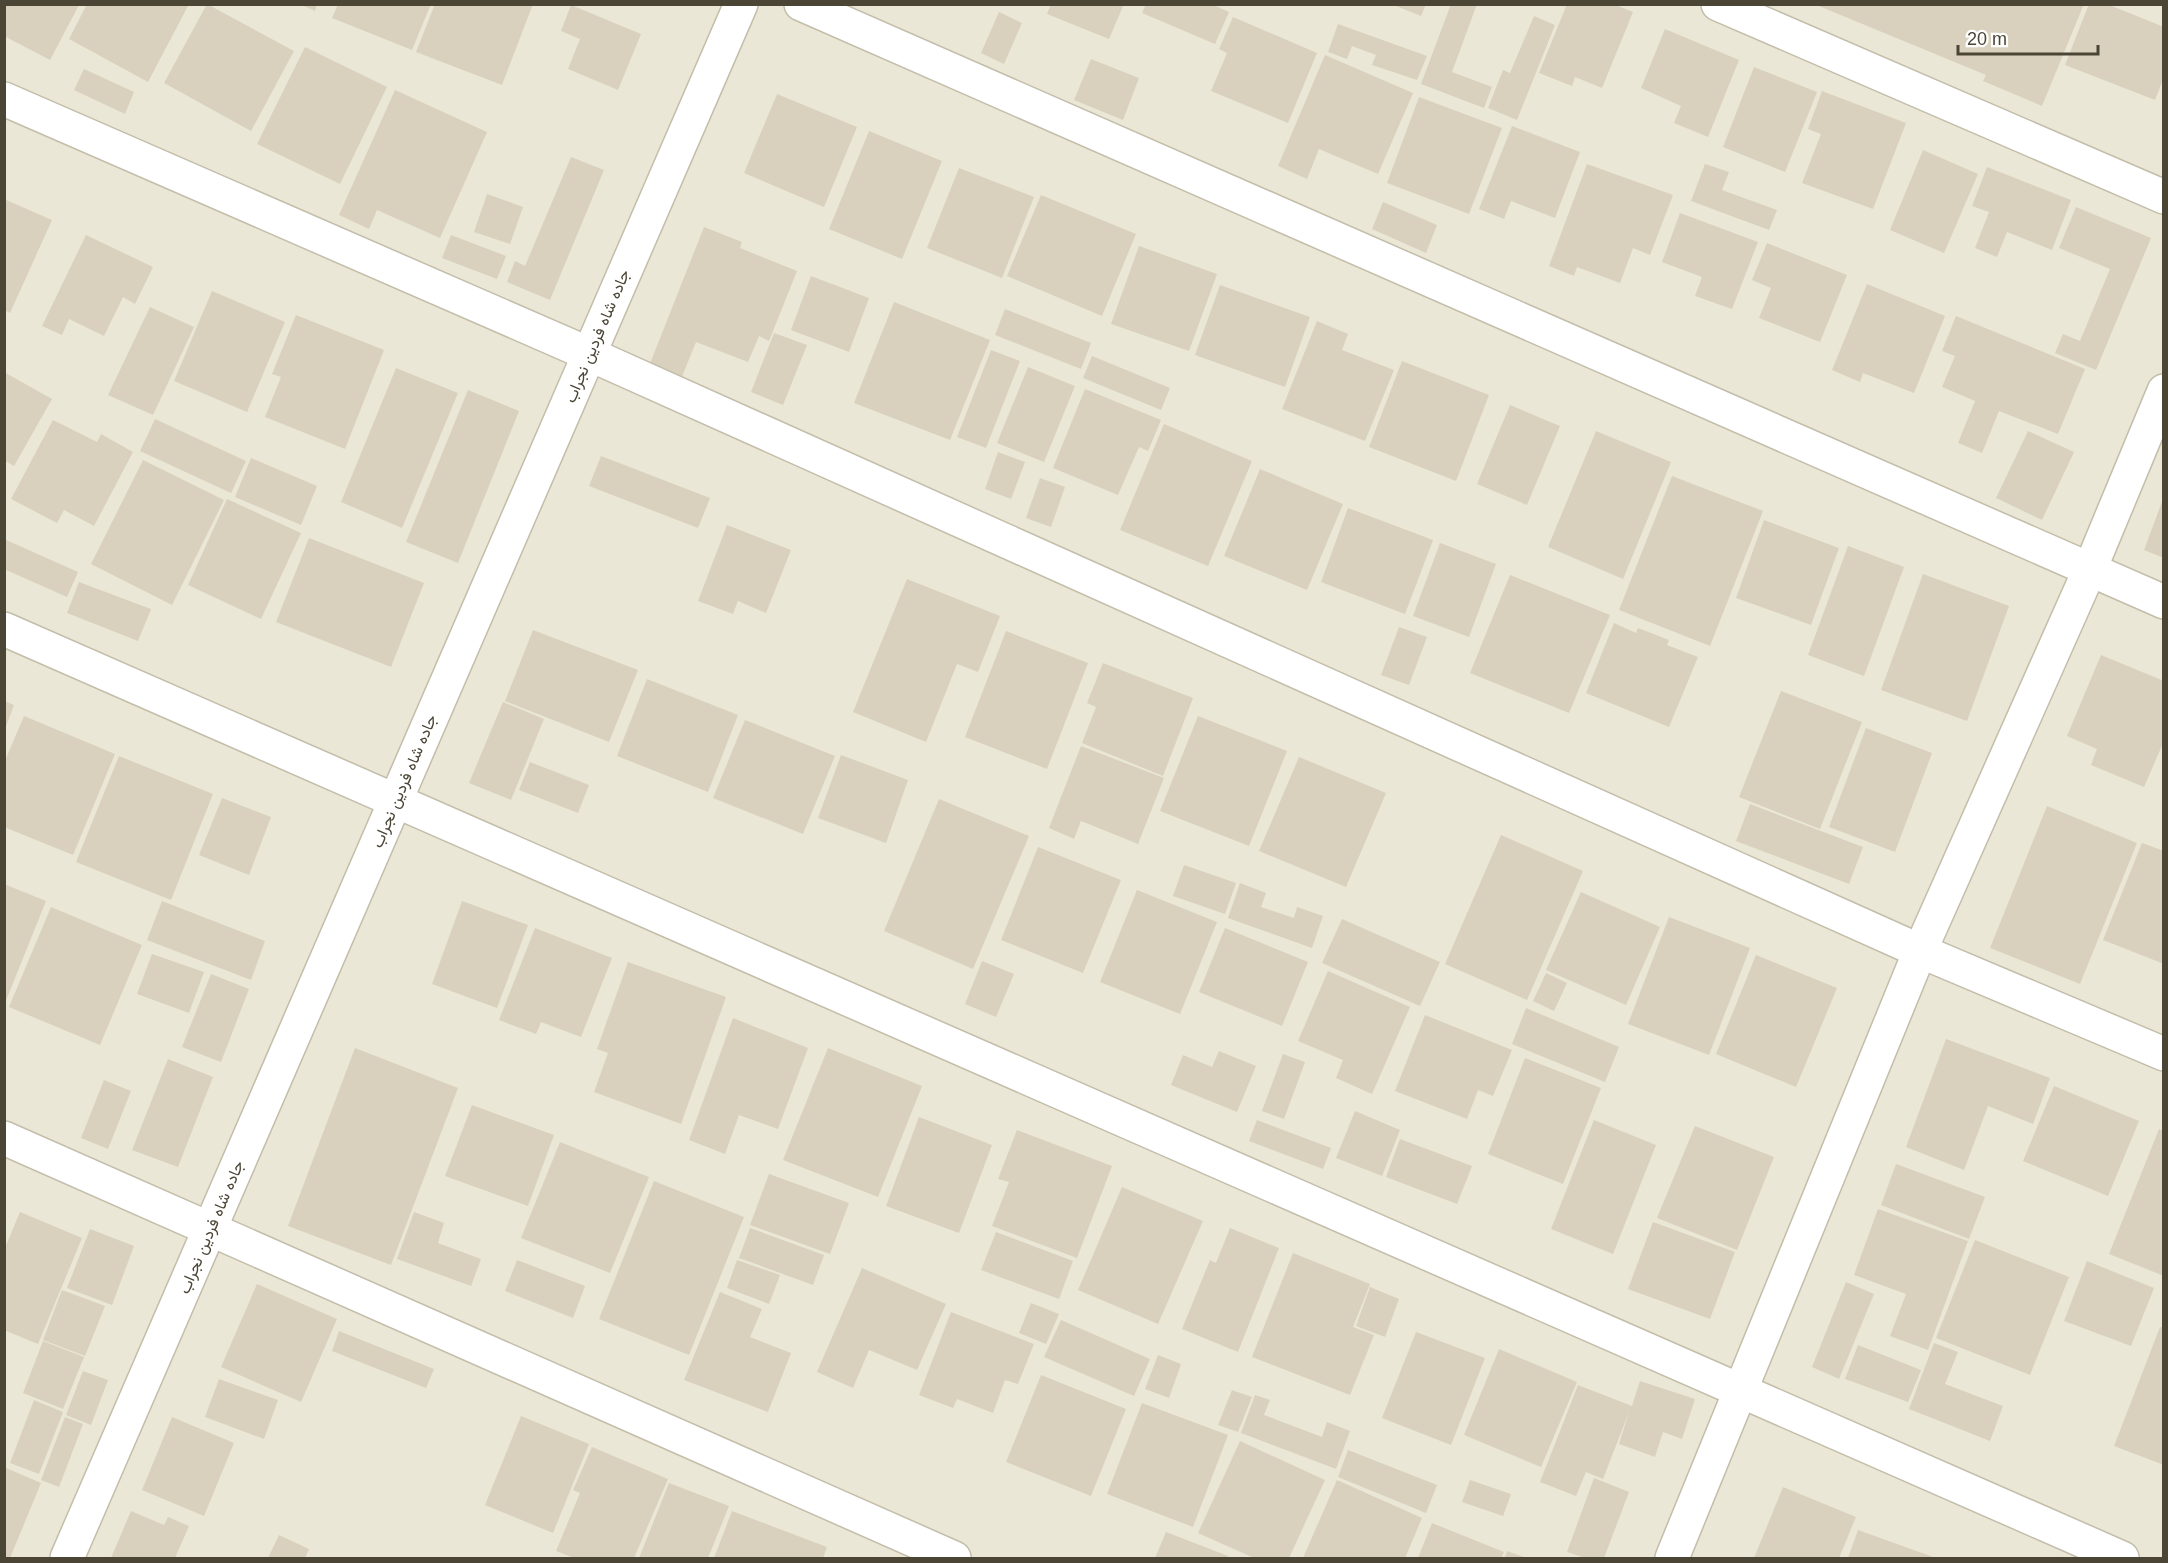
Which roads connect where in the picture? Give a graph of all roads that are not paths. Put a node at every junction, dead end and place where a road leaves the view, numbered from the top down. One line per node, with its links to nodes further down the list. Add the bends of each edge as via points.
1 (741, 4): 6 (street, جاده شاه فردین نجراب)
2 (801, 4): 8 (street)
3 (1718, 4): 5 (street)
4 (4, 99): 6 (street)
5 (2163, 197)
6 (590, 354): 11 (street, جاده شاه فردین نجراب); 12 (street)
7 (2163, 392): 8 (street)
8 (2090, 569): 9 (street); 12 (street)
9 (2163, 602)
10 (4, 629): 11 (street)
11 (396, 800): 15 (street, جاده شاه فردین نجراب); 16 (street)
12 (1920, 951): 13 (street); 16 (street)
13 (2163, 1054)
14 (4, 1138): 15 (street)
15 (210, 1230): 17 (street, جاده شاه فردین نجراب); 18 (street)
16 (1739, 1391): 19 (street); 20 (street)
17 (67, 1558)
18 (954, 1558)
19 (1672, 1558)
20 (2122, 1558)

